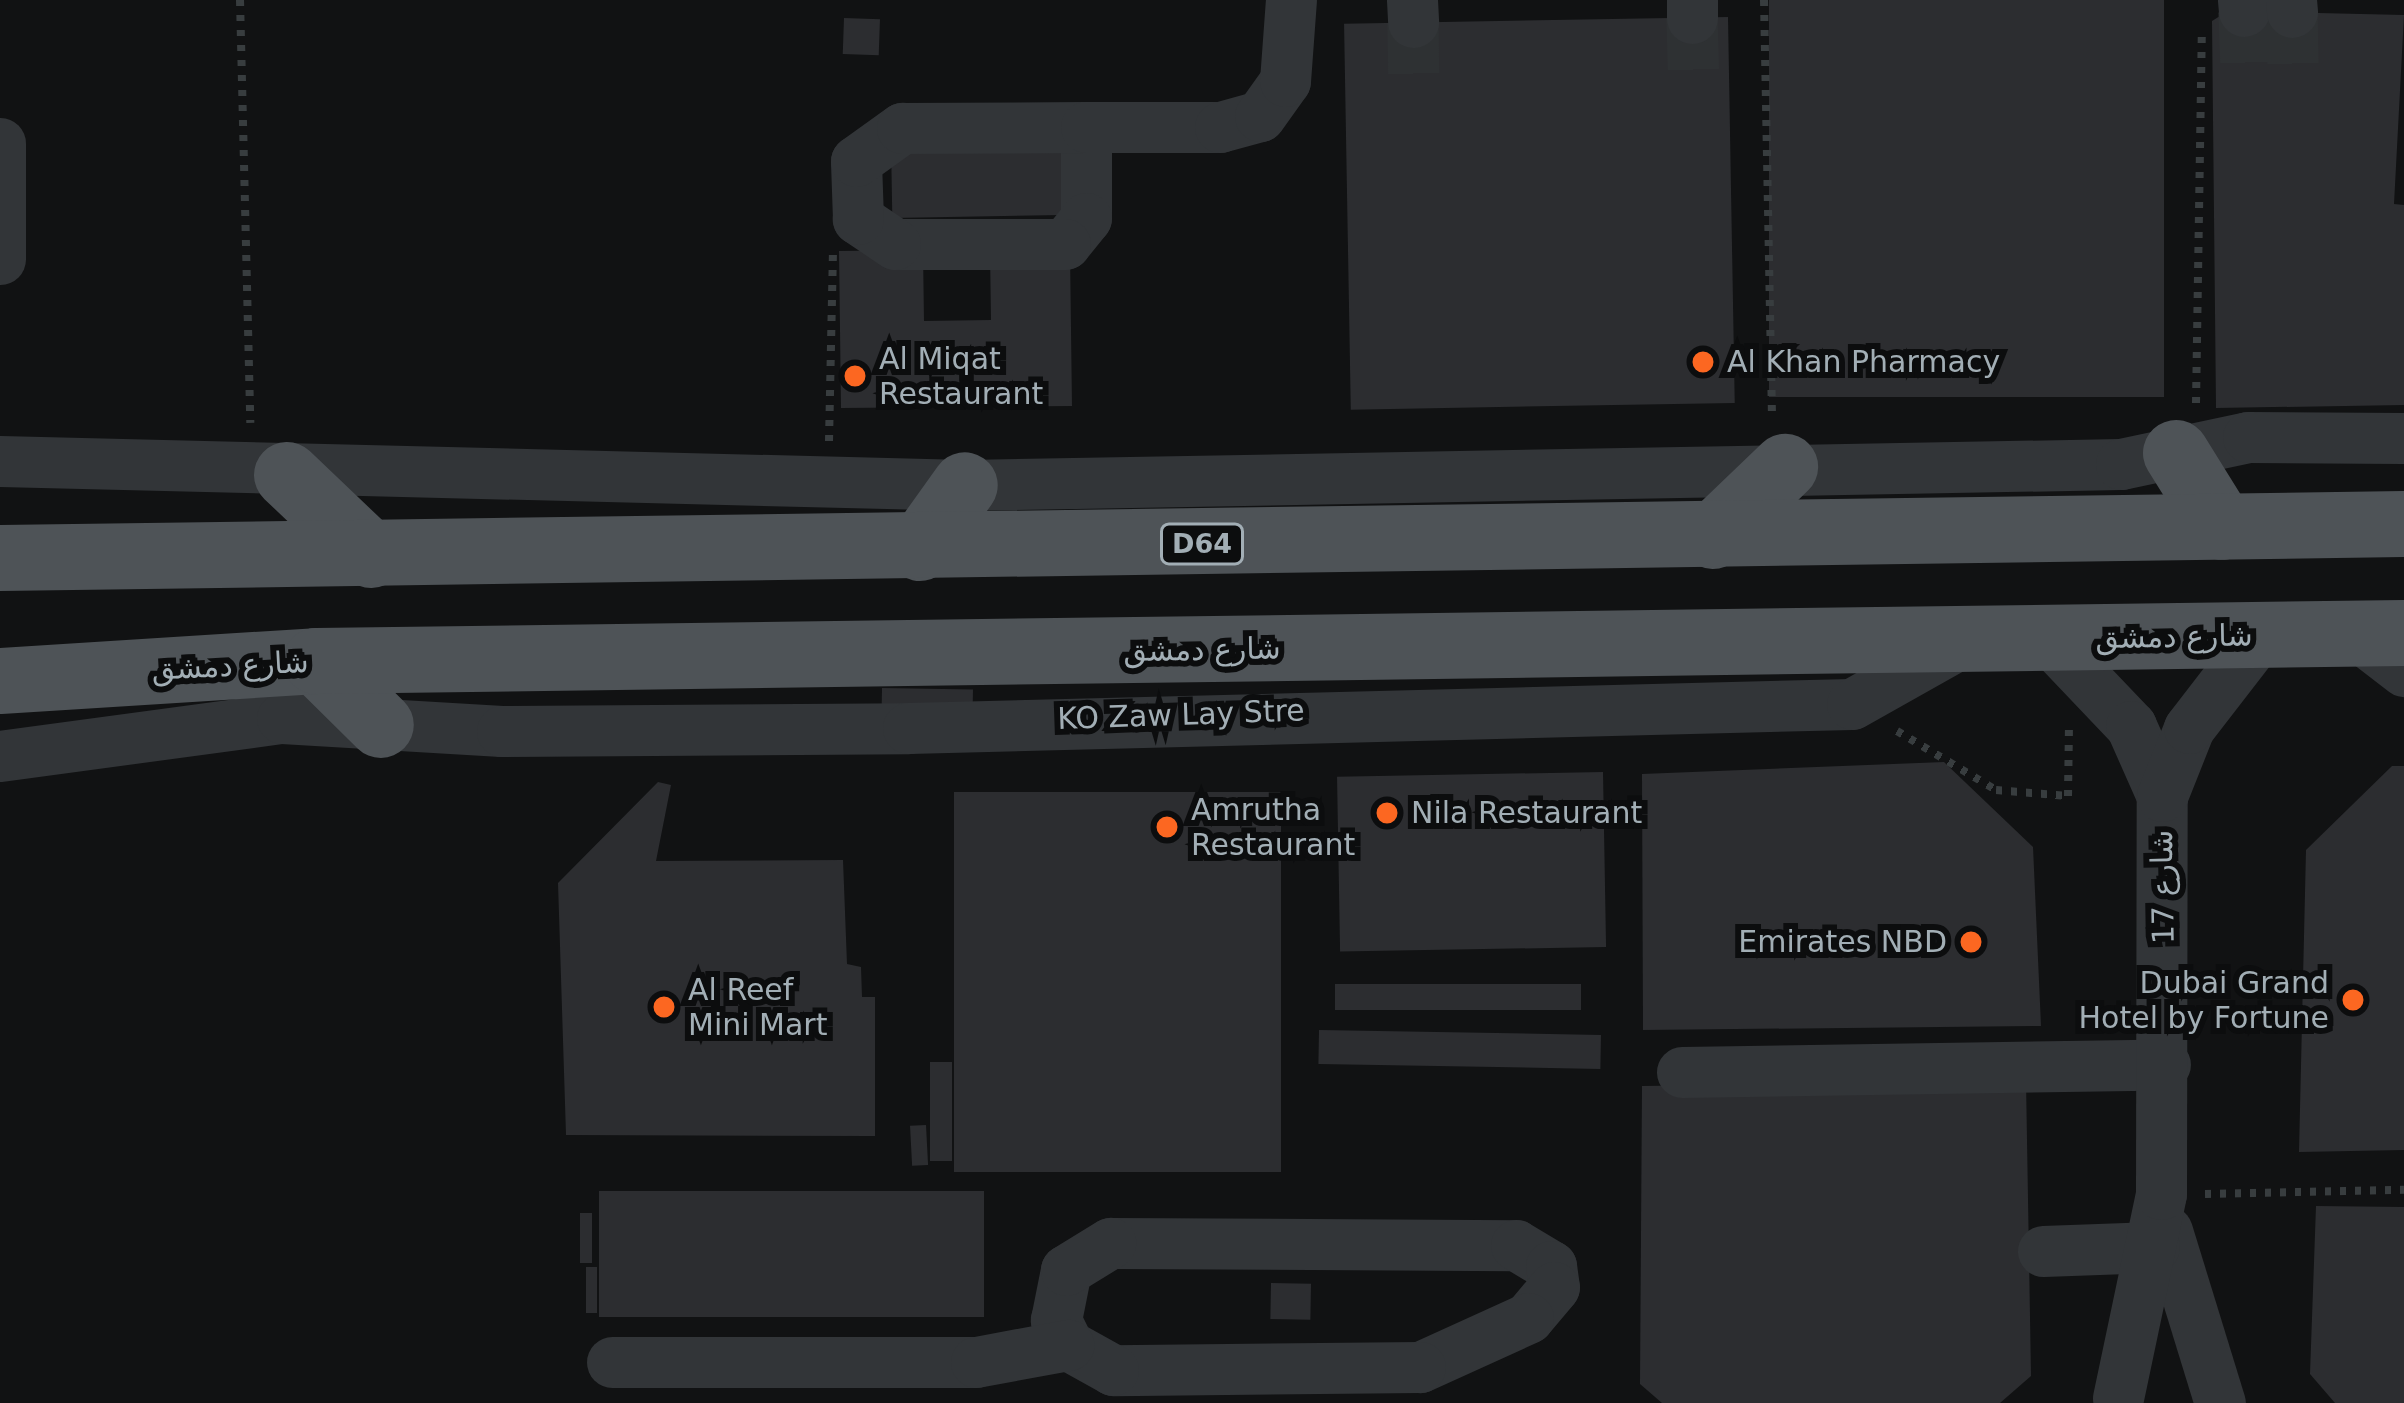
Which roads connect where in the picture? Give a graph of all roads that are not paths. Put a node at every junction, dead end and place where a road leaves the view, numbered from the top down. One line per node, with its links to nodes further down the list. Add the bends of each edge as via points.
1 (1291, 0): 2 (street, via 1285,81 1260,116 1220,127)
2 (1086, 127): 2 (street, via 884,133 850,180 858,219 895,244 1065,244 1086,218)
3 (0, 143): 4 (street)
4 (0, 259)
5 (2404, 438): 6 (street)
6 (2186, 450): 8 (street, via 2121,464); 12 (main road)
7 (0, 461): 9 (street)
8 (1779, 468): 10 (street); 13 (main road)
9 (269, 474): 10 (street); 15 (main road)
10 (965, 485): 14 (main road)
11 (2404, 524): 12 (main road, D64)
12 (2222, 527): 13 (main road, D64)
13 (1713, 536): 14 (main road, D64)
14 (920, 548): 15 (main road, D64)
15 (371, 555): 16 (main road, D64)
16 (175, 557): 17 (main road, D64); 18 (main road)
17 (0, 558)
18 (0, 596)
19 (2260, 636): 20 (main road, شارع دمشق); 22 (main road, شارع دمشق); 27 (street, شارع 17, via 2189,728)
20 (2049, 640): 21 (main road, شارع دمشق); 27 (street, شارع 17, via 2131,726)
21 (1964, 641): 23 (main road, شارع دمشق); 25 (street, KO Zaw Lay Stre, via 1852,704 908,728)
22 (2388, 646)
23 (316, 661): 24 (main road, شارع دمشق); 25 (main road)
24 (0, 682)
25 (381, 724): 26 (street, KO Zaw Lay Stre, via 206,722)
26 (0, 756)
27 (2162, 796): 28 (street, شارع 17)
28 (2165, 1064): 29 (street); 30 (street, شارع 17)
29 (1682, 1072)
30 (2161, 1195): 31 (street, شارع 17); 37 (street, شارع 17, via 2180,1297)
31 (2154, 1247): 32 (street); 36 (street, شارع 17)
32 (2043, 1251)
33 (1068, 1345): 34 (street, via 976,1362); 35 (street, via 1113,1370); 35 (street, via 1056,1320 1061,1282 1084,1251 1110,1243 1516,1245 1551,1266 1545,1307 1437,1364)
34 (612, 1362)
35 (1190, 1386)
36 (2115, 1401): 37 (street, via 2153,1388)
37 (2217, 1403)

